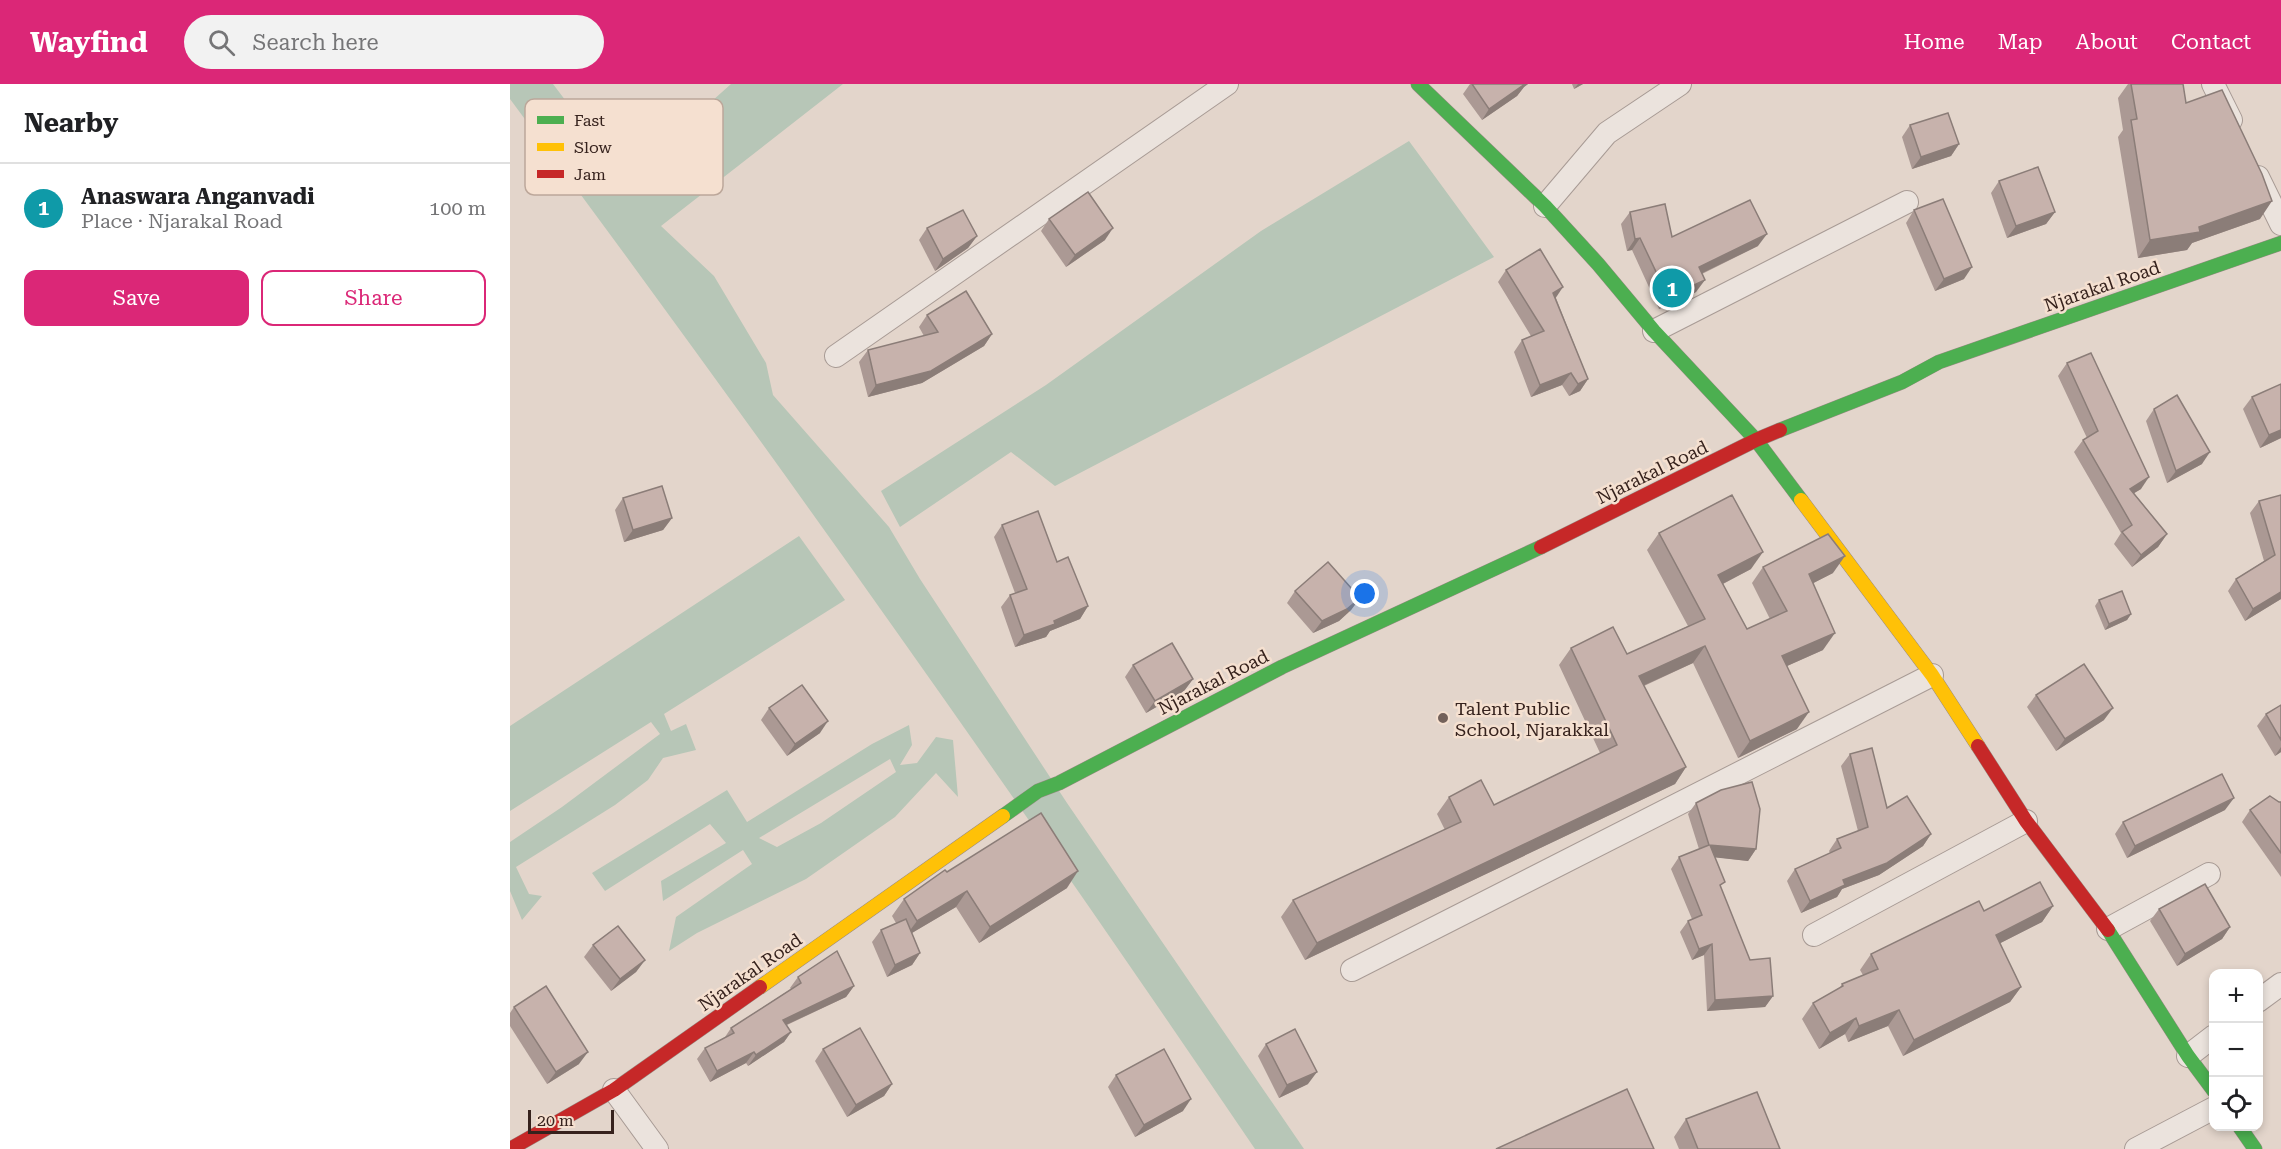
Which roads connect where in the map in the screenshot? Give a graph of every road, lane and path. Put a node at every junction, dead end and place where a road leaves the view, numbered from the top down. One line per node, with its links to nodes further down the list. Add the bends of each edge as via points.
1 (1227, 84): 12 (street)
2 (1418, 84): 8 (main road)
3 (1680, 84): 8 (street, via 1606,134)
4 (2213, 84): 5 (street)
5 (2239, 138)
6 (2250, 159): 9 (street)
7 (1906, 202): 11 (street)
8 (1545, 206): 11 (main road)
9 (2281, 224)
10 (2281, 243): 13 (main road, Njarakal Road, via 1939,362 1902,382)
11 (1654, 332): 13 (main road)
12 (836, 356)
13 (1756, 440): 14 (main road); 25 (main road, Njarakal Road, via 1533,551 1282,667 1038,791)
14 (1932, 675): 15 (main road); 19 (street)
15 (2026, 821): 17 (main road); 18 (street)
16 (2209, 874): 17 (street)
17 (2108, 929): 23 (main road)
18 (1814, 935)
19 (1352, 970)
20 (2281, 984): 21 (street)
21 (2263, 998)
22 (2209, 1040): 23 (street)
23 (2188, 1056): 24 (main road)
24 (2209, 1084)
25 (614, 1090): 28 (main road, Njarakal Road); 29 (street)
26 (2209, 1111): 30 (street)
27 (2242, 1131): 31 (main road)
28 (510, 1149)
29 (657, 1149)
30 (2136, 1149)
31 (2255, 1149)

